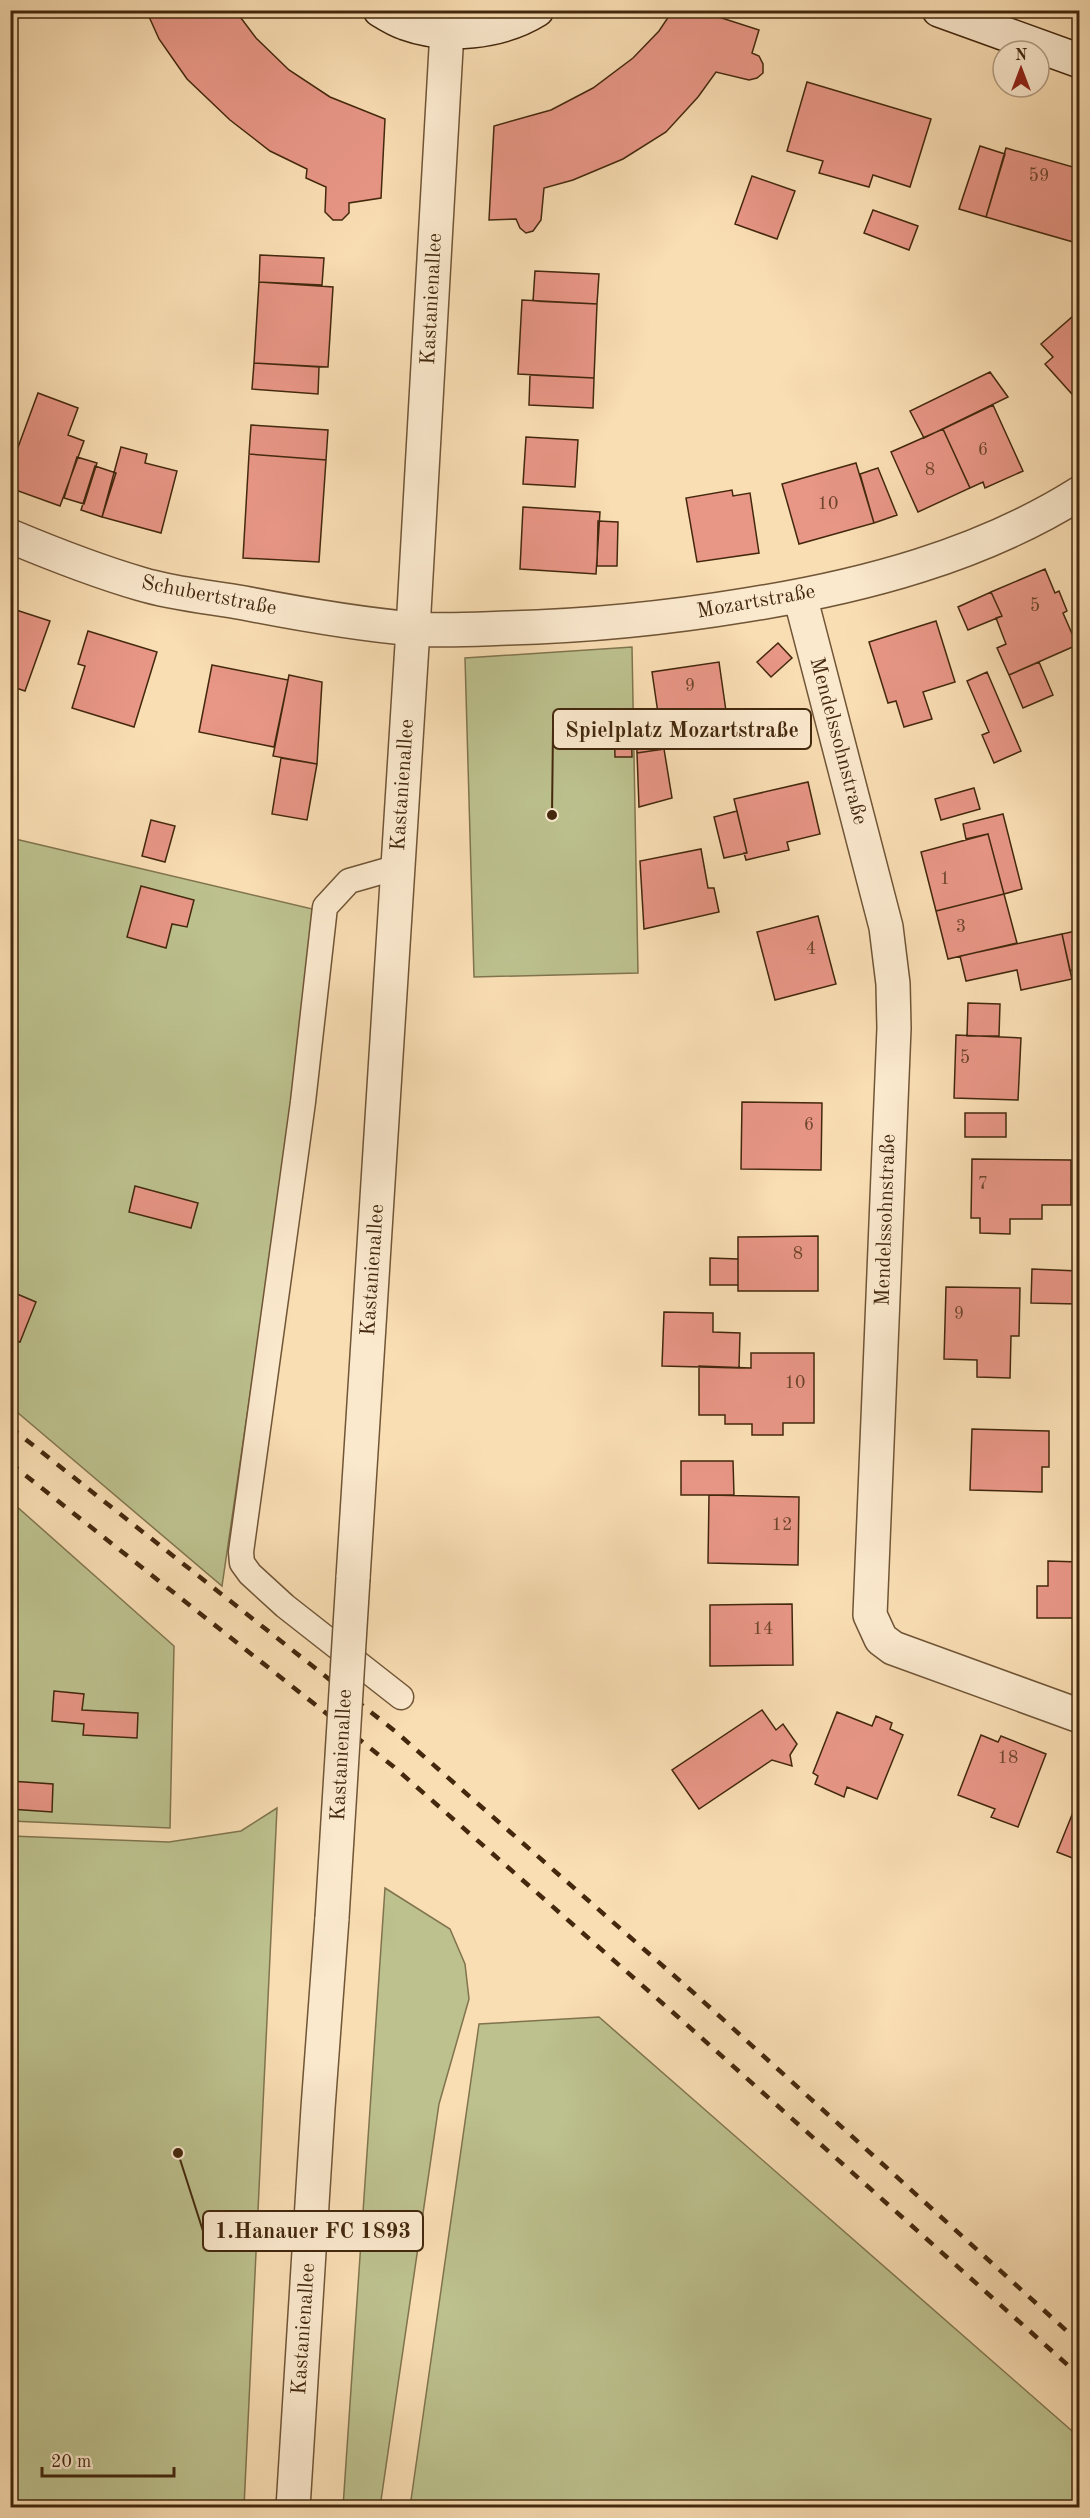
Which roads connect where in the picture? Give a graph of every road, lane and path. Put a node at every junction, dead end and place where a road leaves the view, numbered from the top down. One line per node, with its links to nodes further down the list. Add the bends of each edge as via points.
1 (380, 10): 4 (street, via 405,23)
2 (537, 10): 4 (street, via 526,18 487,29)
3 (939, 10): 5 (street)
4 (447, 31): 9 (street, Kastanienallee)
5 (1080, 61)
6 (1080, 493): 8 (street, Mozartstraße, via 1021,527 972,547 864,581)
7 (10, 536): 9 (street, Schubertstraße, via 143,585 319,617)
8 (800, 596): 9 (street, Mozartstraße, via 579,626); 12 (street, Mendelssohnstraße, via 886,927 893,984 870,1615 881,1639 893,1647)
9 (413, 629): 10 (street, Kastanienallee)
10 (398, 867): 11 (lane, via 349,881 325,907 303,1102 241,1552 242,1563 250,1574 285,1606); 13 (street, Kastanienallee, bridge)
11 (401, 1696)
12 (1080, 1716)
13 (293, 2508)

